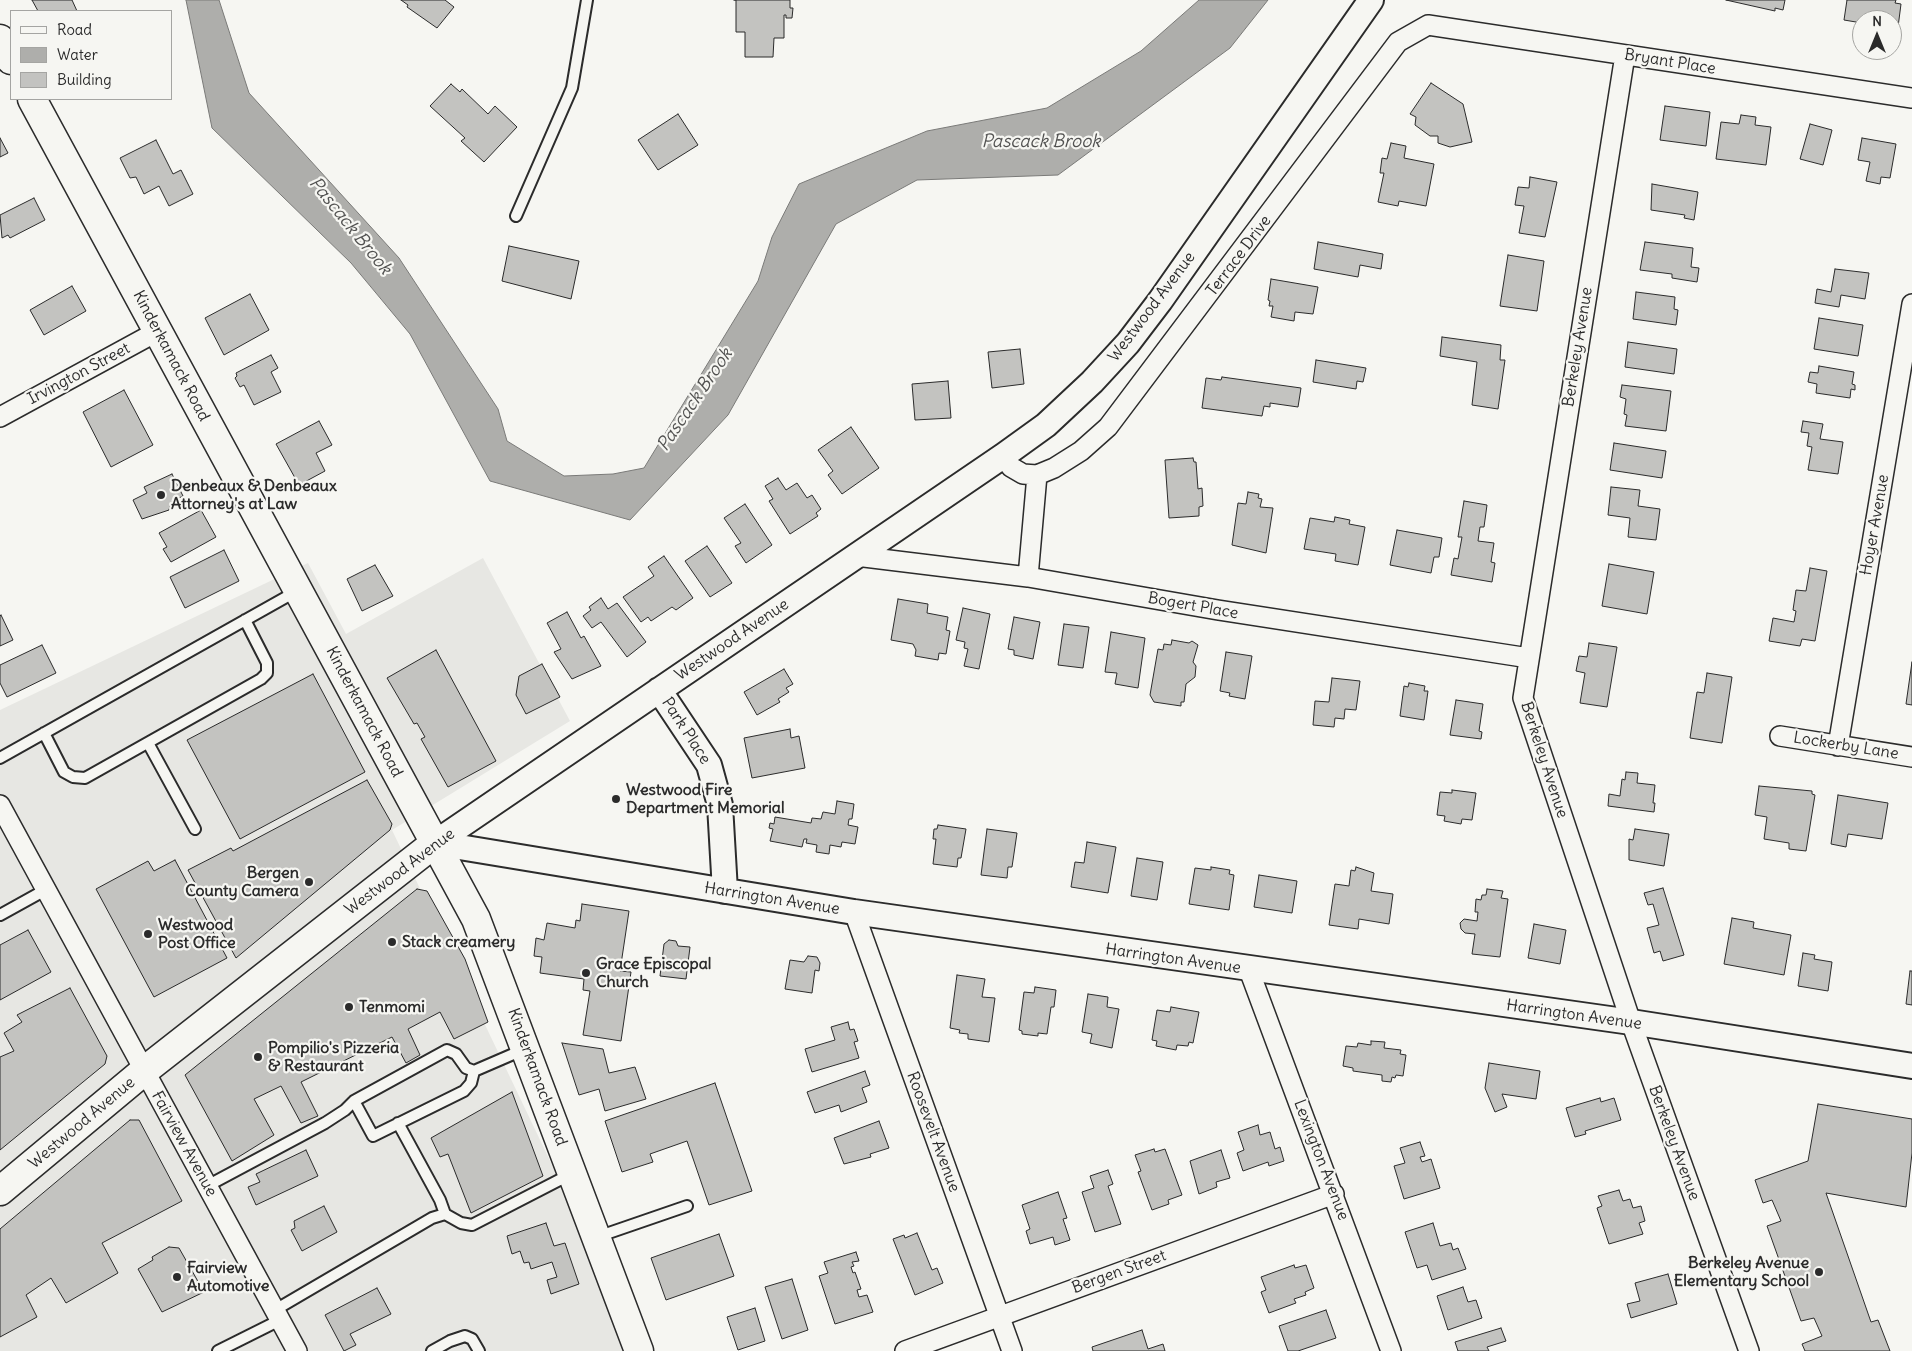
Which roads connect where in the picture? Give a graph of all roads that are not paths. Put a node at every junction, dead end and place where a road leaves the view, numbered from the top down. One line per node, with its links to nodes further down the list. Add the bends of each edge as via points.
1 (587, 0): 9 (lane, via 572,88)
2 (1371, 0): 13 (street, Westwood Avenue, via 1128,343 1046,425)
3 (1428, 25): 5 (street, Bryant Place); 14 (street, Terrace Drive, via 1398,42 1108,428 1081,451)
4 (0, 39): 6 (main road)
5 (1625, 55): 7 (street, Bryant Place); 19 (street, Berkeley Avenue)
6 (10, 58)
7 (1912, 98)
8 (33, 100): 11 (main road, Kinderkamack Road)
9 (516, 216)
10 (1912, 304): 24 (street, Hoyer Avenue)
11 (158, 331): 12 (street, Irvington Street); 17 (main road, Kinderkamack Road)
12 (0, 417)
13 (1003, 456): 14 (street, via 1011,467 1023,474); 15 (street, Westwood Avenue)
14 (1038, 475): 16 (street)
15 (856, 556): 16 (street, Bogert Place); 20 (street, Westwood Avenue)
16 (1028, 577): 19 (street, Bogert Place)
17 (298, 590): 18 (lane); 29 (main road, Kinderkamack Road)
18 (245, 620): 21 (lane); 23 (lane, via 263,652 267,673 262,679)
19 (1529, 658): 35 (street, Berkeley Avenue, via 1522,698)
20 (659, 690): 29 (street, Westwood Avenue); 31 (street, Park Place, via 709,765 720,805)
21 (44, 733): 23 (lane, via 64,772 73,777 85,778); 26 (lane)
22 (1780, 736): 24 (street, Lockerby Lane)
23 (148, 743): 28 (lane)
24 (1838, 746): 25 (street, Lockerby Lane)
25 (1912, 756)
26 (0, 758)
27 (0, 804): 30 (street, Fairview Avenue)
28 (195, 829)
29 (435, 843): 31 (street, Harrington Avenue); 36 (main road, Kinderkamack Road, via 476,919); 38 (main road, Westwood Avenue)
30 (46, 889): 33 (lane); 38 (street, Fairview Avenue)
31 (726, 891): 32 (street, Harrington Avenue)
32 (854, 912): 34 (street, Harrington Avenue); 50 (street, Roosevelt Avenue)
33 (0, 915)
34 (1248, 970): 35 (street, Harrington Avenue); 45 (street, Lexington Avenue)
35 (1631, 1022): 37 (street, Harrington Avenue); 59 (street, Berkeley Avenue)
36 (526, 1049): 39 (lane); 42 (main road, Kinderkamack Road)
37 (1912, 1066)
38 (144, 1071): 43 (street, Fairview Avenue); 44 (main road, Westwood Avenue)
39 (474, 1071): 40 (lane, via 466,1068 456,1054 447,1050); 41 (lane, via 471,1083 464,1091)
40 (354, 1101): 41 (lane, via 373,1136); 43 (lane, via 325,1122)
41 (398, 1123): 47 (lane)
42 (572, 1173): 47 (lane, via 472,1225); 48 (main road, Kinderkamack Road)
43 (207, 1186): 49 (street, Fairview Avenue)
44 (0, 1191)
45 (1334, 1194): 50 (street, Bergen Street); 58 (street, Lexington Avenue)
46 (687, 1206): 48 (lane)
47 (445, 1214): 49 (lane, via 432,1218)
48 (596, 1238): 55 (main road, Kinderkamack Road)
49 (278, 1315): 51 (lane); 52 (street, Fairview Avenue)
50 (1000, 1316): 56 (street, Bergen Street); 57 (street, Roosevelt Avenue)
51 (218, 1351)
52 (297, 1351)
53 (432, 1351): 54 (lane, via 465,1336 472,1339)
54 (479, 1351)
55 (639, 1351)
56 (905, 1351)
57 (1012, 1351)
58 (1391, 1351)
59 (1749, 1351)

